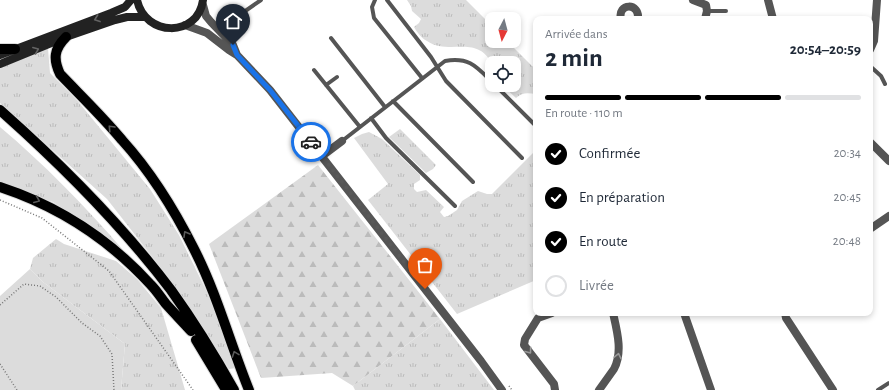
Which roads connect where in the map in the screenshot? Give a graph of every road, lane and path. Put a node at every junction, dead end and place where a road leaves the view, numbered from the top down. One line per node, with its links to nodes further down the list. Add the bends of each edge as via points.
1 (131, 0): 22 (main road, one-way to 22, via 125,7 111,13)
2 (136, 0): 15 (main road)
3 (261, 0): 17 (lane)
4 (375, 0): 31 (lane, via 372,7 374,18)
5 (387, 0): 26 (lane)
6 (693, 0): 11 (street, via 706,5)
7 (768, 0): 14 (street)
8 (877, 0): 20 (street)
9 (203, 2): 16 (main road, via 196,17); 17 (street, via 206,16)
10 (726, 11): 11 (lane)
11 (706, 15)
12 (621, 16): 13 (street, via 620,12 628,6 636,10)
13 (638, 16)
14 (772, 16)
15 (144, 17): 16 (main road, via 159,27); 18 (main road, via 115,20)
16 (185, 25): 24 (street, via 207,33)
17 (218, 30): 24 (street, via 233,45)
18 (66, 37): 25 (main road, one-way to 18); 66 (main road, one-way to 18, via 194,249 167,202 123,140 60,74 55,61 59,44)
19 (331, 38): 36 (lane)
20 (873, 43)
21 (0, 49): 22 (main road)
22 (15, 49): 23 (main road)
23 (0, 55)
24 (237, 55): 44 (street, via 270,90)
25 (0, 64)
26 (436, 67): 30 (lane, via 445,61 462,60 471,63); 31 (lane); 45 (lane, via 446,82)
27 (873, 69): 32 (lane)
28 (314, 70): 33 (lane)
29 (337, 76): 33 (lane)
30 (485, 76)
31 (422, 78): 35 (lane)
32 (885, 84)
33 (326, 85): 41 (lane)
34 (502, 92): 40 (lane)
35 (392, 101): 36 (lane); 47 (lane)
36 (385, 107): 38 (lane)
37 (0, 110): 65 (main road, via 43,148 131,242 171,291)
38 (371, 118): 41 (lane); 50 (lane, via 386,138)
39 (0, 119): 58 (main road, via 86,200 127,245)
40 (533, 123)
41 (360, 127): 42 (lane)
42 (342, 142): 44 (street)
43 (873, 145): 46 (street)
44 (322, 156): 67 (street)
45 (522, 158)
46 (889, 161)
47 (473, 182)
48 (0, 187): 58 (main road, one-way to 58, via 56,210 114,249 153,286)
49 (0, 200): 63 (path, via 42,218 109,271)
50 (455, 206)
51 (889, 216): 52 (street)
52 (873, 227)
53 (0, 305): 62 (path, via 24,284 40,286 56,297 82,324 100,336 112,354)
54 (544, 316): 68 (street, one-way to 68, via 538,318 524,345 554,384)
55 (614, 316): 69 (street, one-way to 55, via 618,358)
56 (685, 316): 70 (street)
57 (786, 316): 71 (street)
58 (191, 331): 64 (main road)
59 (0, 364): 61 (path)
60 (889, 383): 72 (lane)
61 (17, 390)
62 (114, 390)
63 (193, 390)
64 (226, 390)
65 (234, 390)
66 (249, 390)
67 (502, 390)
68 (555, 390)
69 (599, 390)
70 (711, 390)
71 (833, 390)
72 (878, 390)

